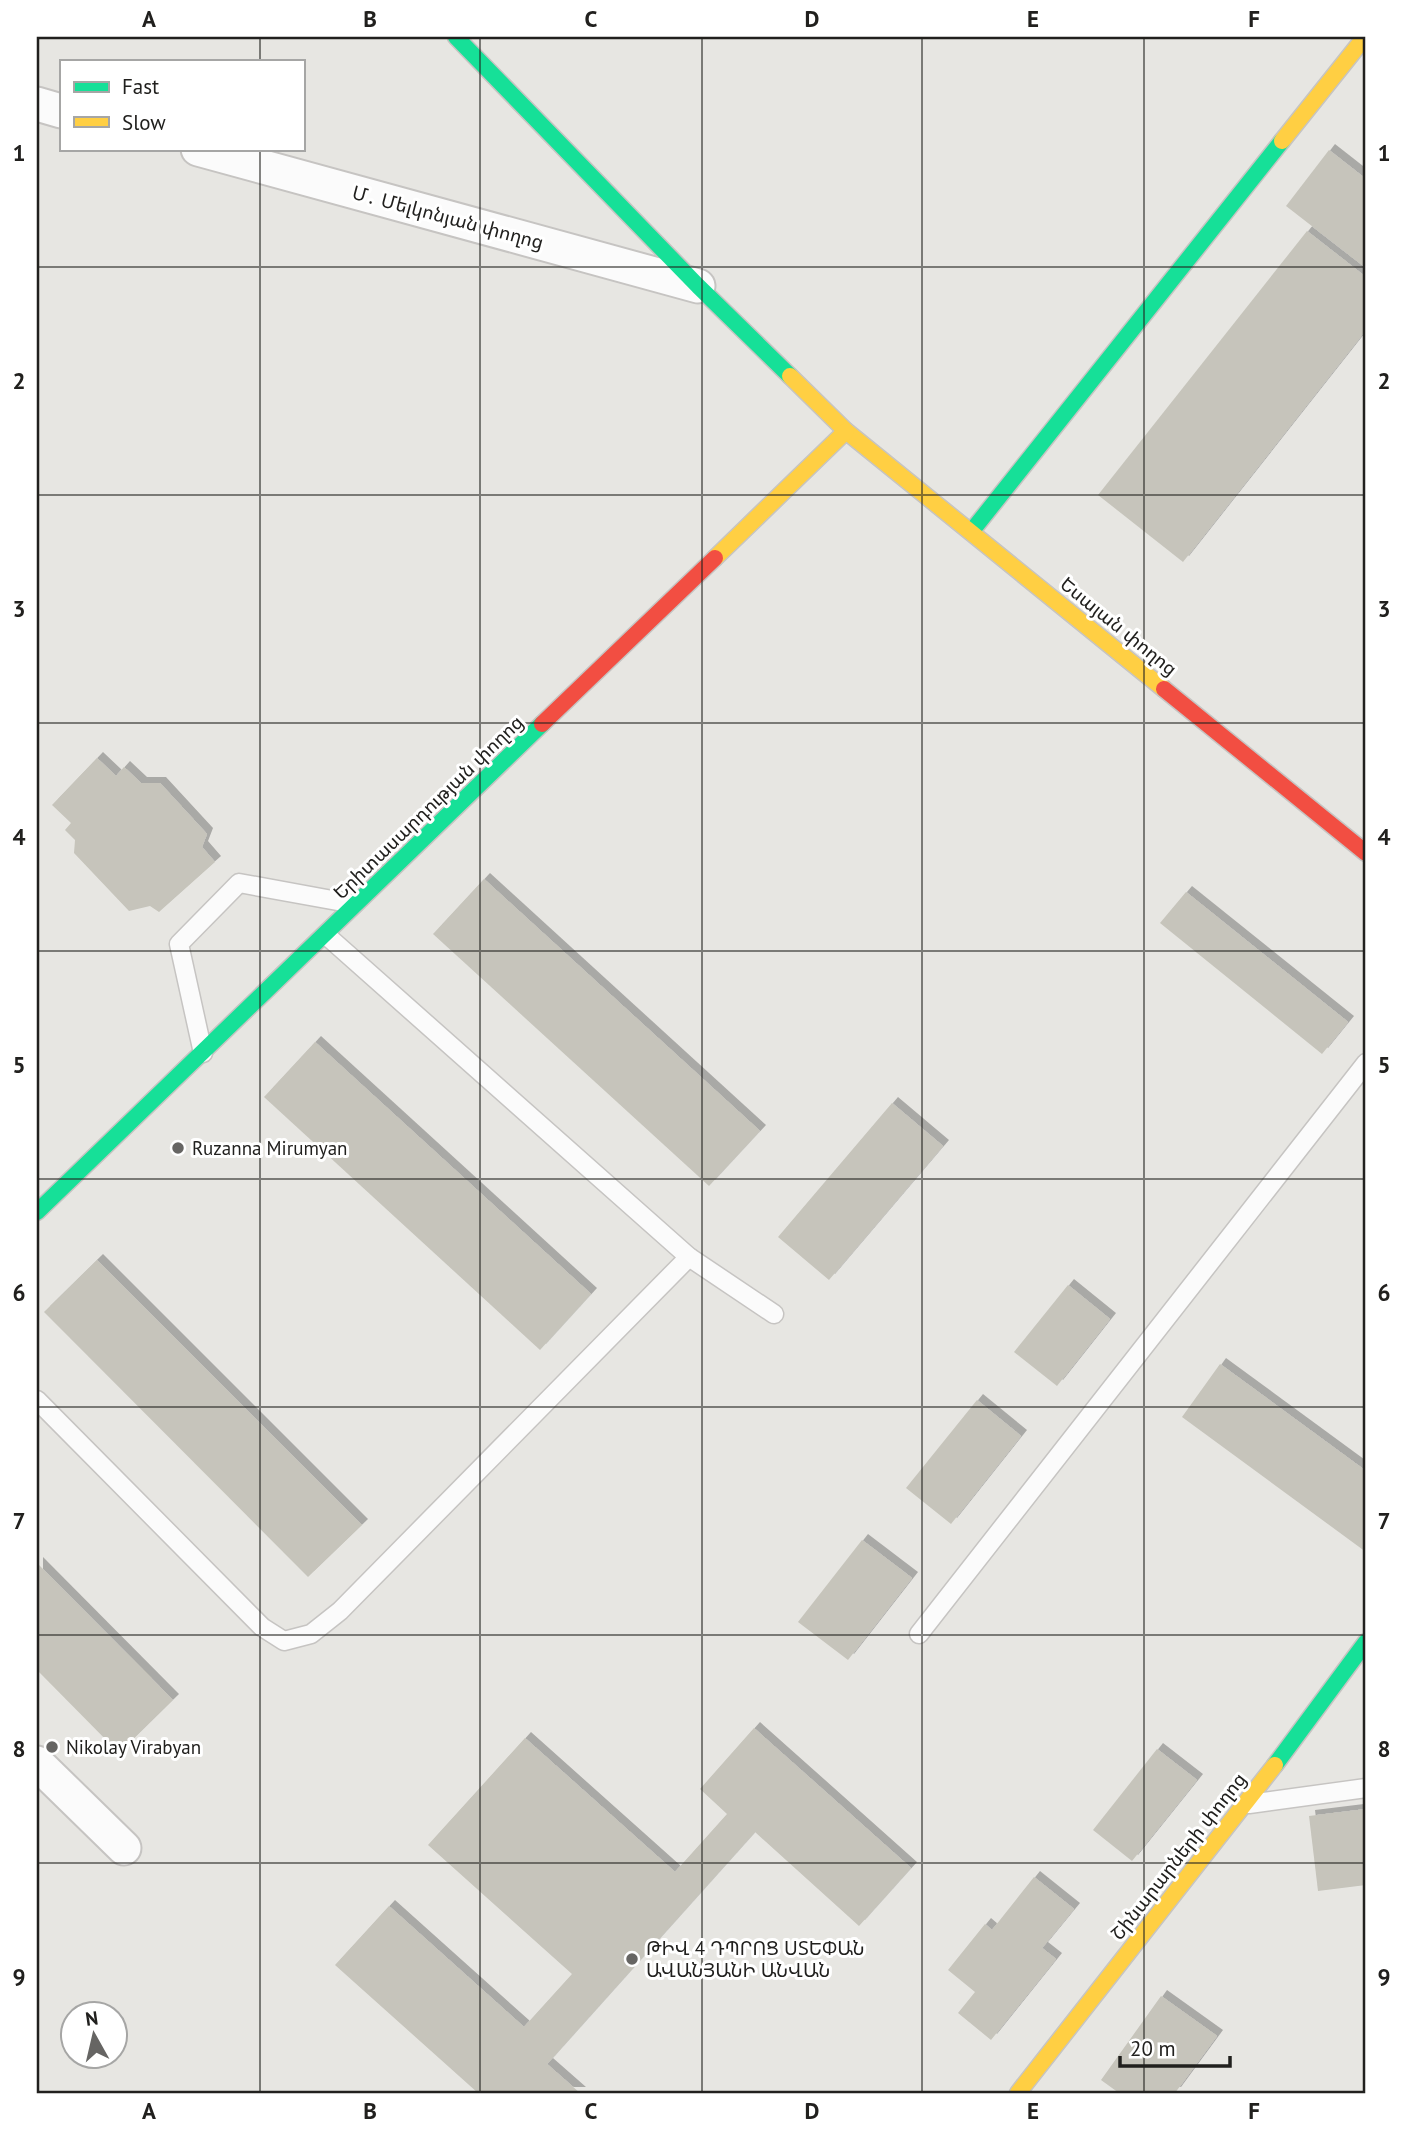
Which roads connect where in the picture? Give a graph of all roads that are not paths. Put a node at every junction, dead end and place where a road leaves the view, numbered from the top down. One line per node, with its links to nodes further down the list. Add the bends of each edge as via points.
1 (456, 37): 6 (street, Եսայան փողոց)
2 (1365, 37): 8 (street)
3 (37, 104): 4 (street)
4 (60, 111)
5 (202, 150): 6 (street, Մ․ Մելկոնյան փողոց)
6 (698, 286): 7 (street, Եսայան փողոց)
7 (846, 431): 8 (street, Եսայան փողոց); 10 (street, Երիտասարդության փողոց)
8 (971, 532): 9 (street, Եսայան փողոց)
9 (1366, 853)
10 (358, 904): 11 (street, Երիտասարդության փողոց); 12 (lane, via 239,883 179,944)
11 (326, 935): 12 (street, Երիտասարդության փողոց); 15 (lane)
12 (203, 1053): 14 (street, Երիտասարդության փողոց)
13 (1366, 1063): 18 (lane)
14 (37, 1212)
15 (689, 1257): 16 (lane); 17 (lane, via 340,1611 311,1634 284,1641 262,1626)
16 (774, 1314)
17 (37, 1400)
18 (919, 1634)
19 (1366, 1643): 22 (street, Շինարարների փողոց)
20 (37, 1763): 23 (street)
21 (1366, 1788): 22 (lane)
22 (1246, 1804): 24 (street, Շինարարների փողոց)
23 (124, 1848)
24 (1018, 2093)

